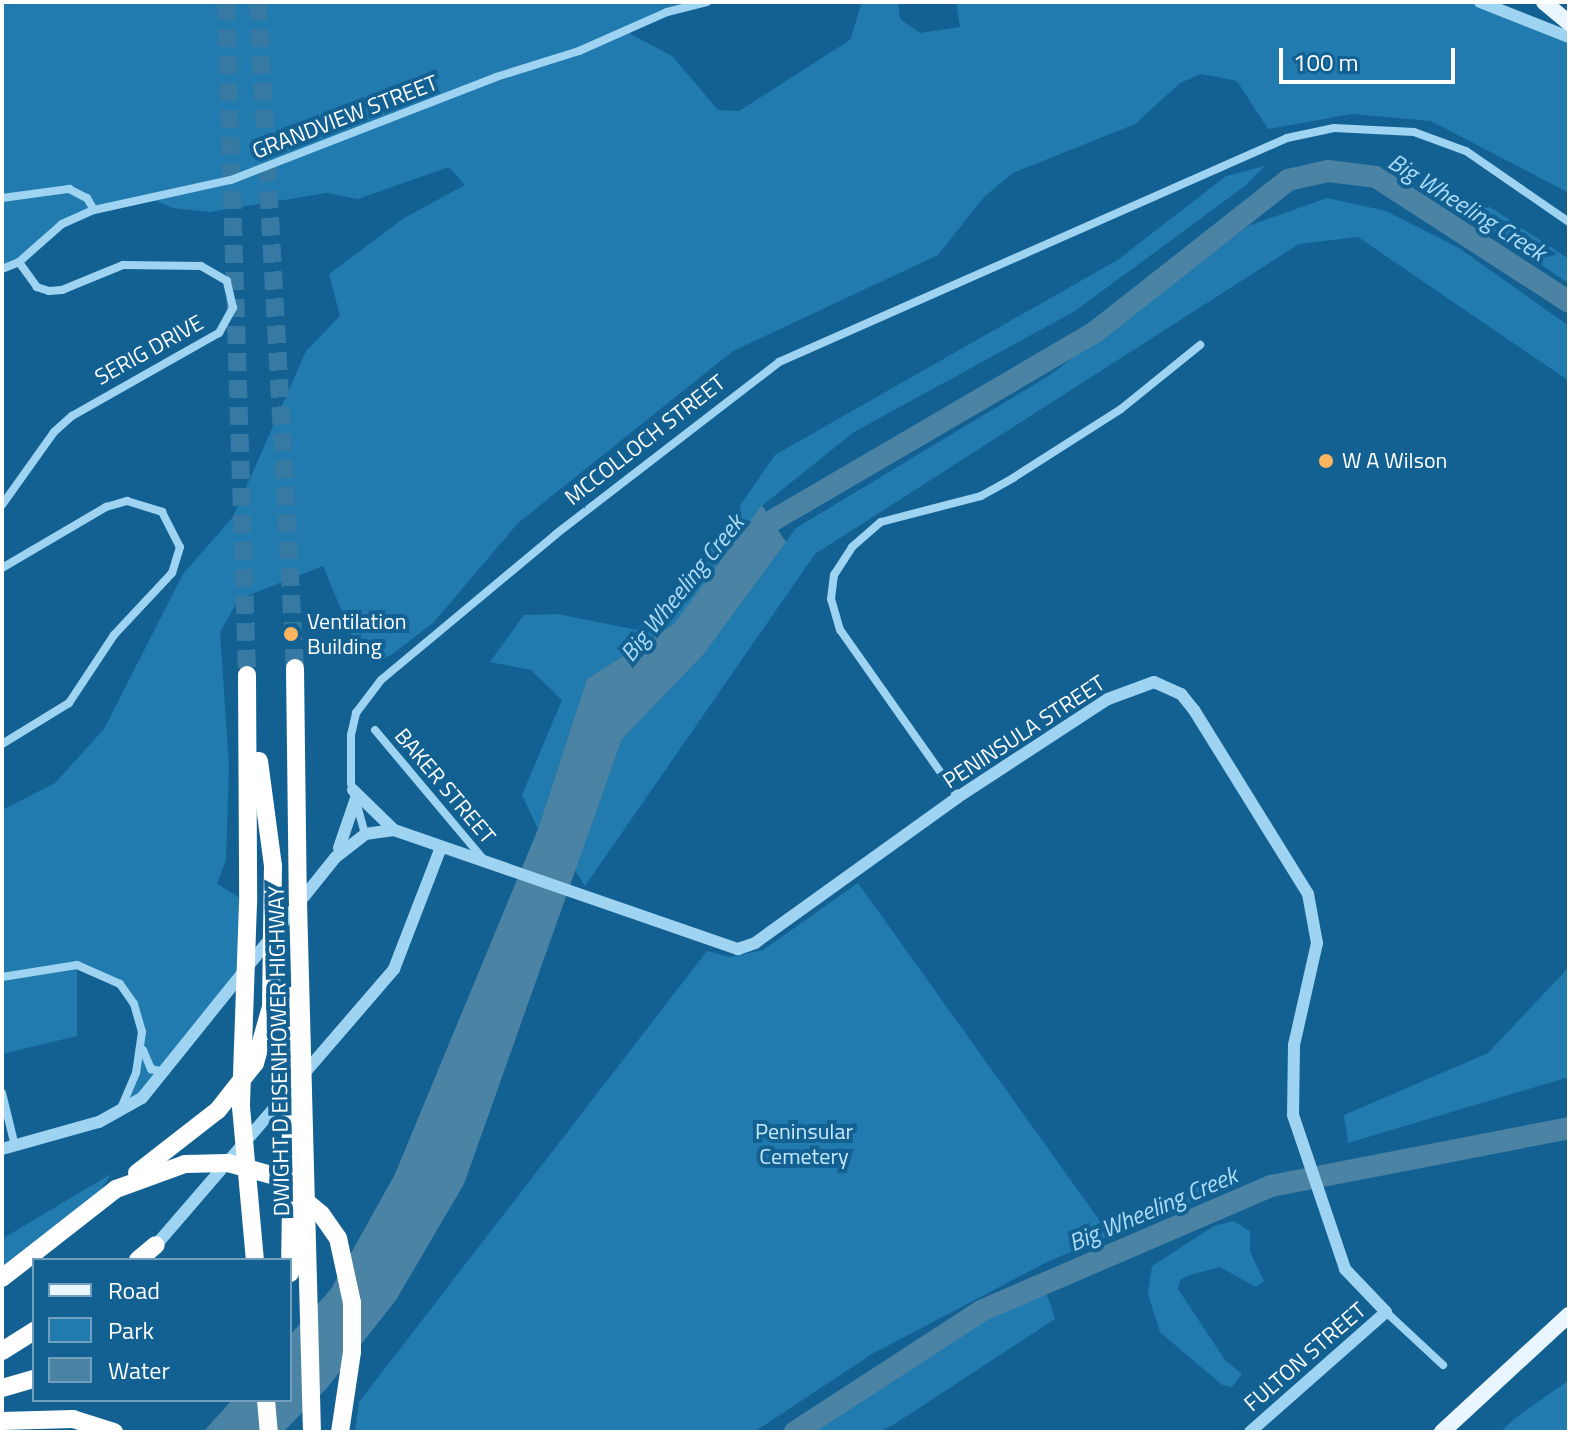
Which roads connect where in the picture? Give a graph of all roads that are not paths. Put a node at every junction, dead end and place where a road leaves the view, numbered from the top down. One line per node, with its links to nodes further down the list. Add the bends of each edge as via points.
1 (707, 2): 7 (street, GRANDVIEW STREET, via 667,12 579,51 496,77 231,180)
2 (1480, 2): 5 (street)
3 (1544, 2): 4 (main road)
4 (1569, 23)
5 (1569, 37)
6 (2, 198): 7 (street, via 69,189 87,198)
7 (94, 210): 9 (street, GRANDVIEW STREET, via 62,224)
8 (1569, 222): 17 (street, MCCOLLOCH STREET, via 1466,151 1414,132 1334,128 1287,138 779,362 556,534 381,680 356,713 350,757)
9 (19, 262): 10 (street, GRANDVIEW STREET); 12 (street, SERIG DRIVE, via 37,287 49,291 123,265 201,266 227,281 233,308 219,333 72,416 54,432)
10 (2, 269)
11 (1200, 345): 18 (street, via 1121,409 981,496 881,522 852,547 834,575 831,599 840,630)
12 (2, 505)
13 (2, 568): 16 (street, via 106,507 127,501 162,512 172,522 180,547 172,573 114,635 69,703)
14 (295, 668): 24 (highway, DWIGHT D EISENHOWER HIGHWAY)
15 (375, 730): 23 (street, BAKER STREET)
16 (2, 744)
17 (354, 794): 19 (street); 20 (street, MCCOLLOCH STREET); 22 (street)
18 (958, 797): 23 (street, PENINSULA STREET, via 755,943 738,949); 41 (street, PENINSULA STREET, via 1119,693 1154,682 1181,694 1295,869 1314,914 1313,975 1291,1074 1293,1115 1345,1269)
19 (394, 830): 20 (street); 21 (street, PENINSULA STREET)
20 (365, 834): 22 (street)
21 (440, 850): 23 (street, PENINSULA STREET); 36 (street, via 394,969)
22 (336, 857): 27 (street)
23 (492, 866)
24 (298, 902): 39 (highway, bridge, via 288,1075); 52 (highway, DWIGHT D EISENHOWER HIGHWAY, bridge)
25 (2, 977): 26 (street, via 59,965 108,976 134,1004)
26 (142, 1041): 27 (street, via 147,1064 157,1072); 33 (street, via 132,1087)
27 (168, 1071): 33 (street)
28 (242, 1080): 35 (highway, DWIGHT D EISENHOWER HIGHWAY, bridge, via 218,1110)
29 (242, 1080): 30 (highway, DWIGHT D EISENHOWER HIGHWAY, bridge, via 255,1063 271,1007 273,866 247,675)
30 (242, 1080)
31 (242, 1080): 38 (highway, DWIGHT D EISENHOWER HIGHWAY, bridge)
32 (2, 1093): 34 (street)
33 (117, 1115): 34 (street)
34 (8, 1148)
35 (116, 1189): 40 (highway); 53 (highway, bridge, via 185,1164 228,1163 275,1176 321,1214 338,1238 352,1303 352,1352)
36 (156, 1245): 37 (highway)
37 (140, 1258)
38 (255, 1258)
39 (290, 1258)
40 (2, 1278)
41 (1386, 1312): 45 (street); 54 (street, FULTON STREET)
42 (1569, 1315): 55 (main road)
43 (27, 1336): 44 (highway)
44 (2, 1349)
45 (1443, 1365)
46 (32, 1380): 47 (highway)
47 (2, 1388)
48 (266, 1402): 51 (highway)
49 (2, 1421): 50 (highway, via 73,1419)
50 (108, 1429)
51 (269, 1432)
52 (312, 1432)
53 (340, 1432)
54 (1250, 1432)
55 (1442, 1432)

